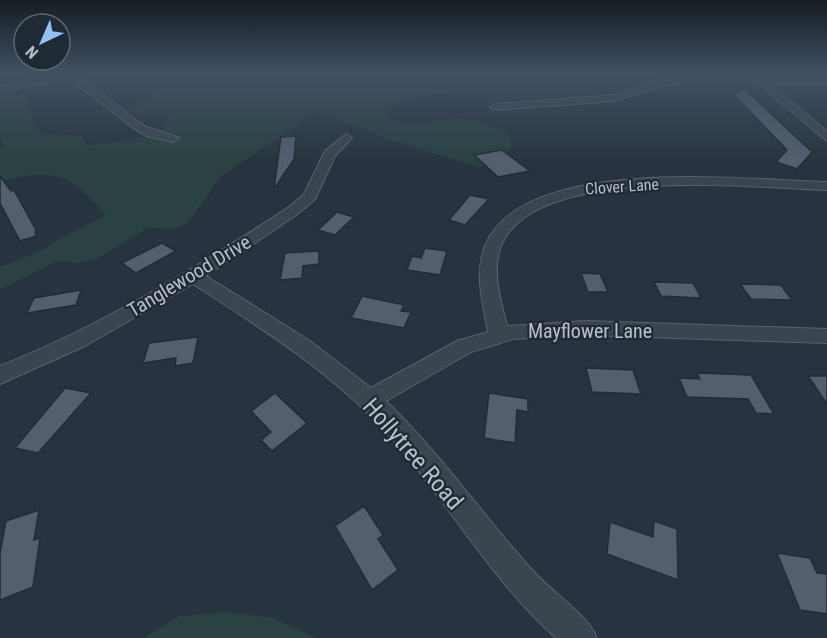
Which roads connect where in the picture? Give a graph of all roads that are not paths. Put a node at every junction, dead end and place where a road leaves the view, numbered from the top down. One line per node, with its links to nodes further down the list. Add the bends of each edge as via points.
1 (108, 104): 6 (street, via 151,134)
2 (538, 104): 4 (street)
3 (788, 104): 5 (street)
4 (495, 107)
5 (827, 137)
6 (172, 138)
7 (346, 138): 9 (street, Tanglewood Drive, via 329,154 320,178 304,202)
8 (827, 186): 10 (street, Clover Lane, via 629,182 575,189 542,200 508,224 491,250 486,288)
9 (192, 275): 12 (street, Tanglewood Drive, via 76,342); 13 (street, Hollytree Road, via 325,361)
10 (499, 334): 11 (street, Mayflower Lane, via 586,328); 13 (street, Mayflower Lane, via 448,354)
11 (827, 336)
12 (0, 375)
13 (369, 400): 14 (street, Hollytree Road, via 402,434 513,575 538,603)
14 (581, 638)

